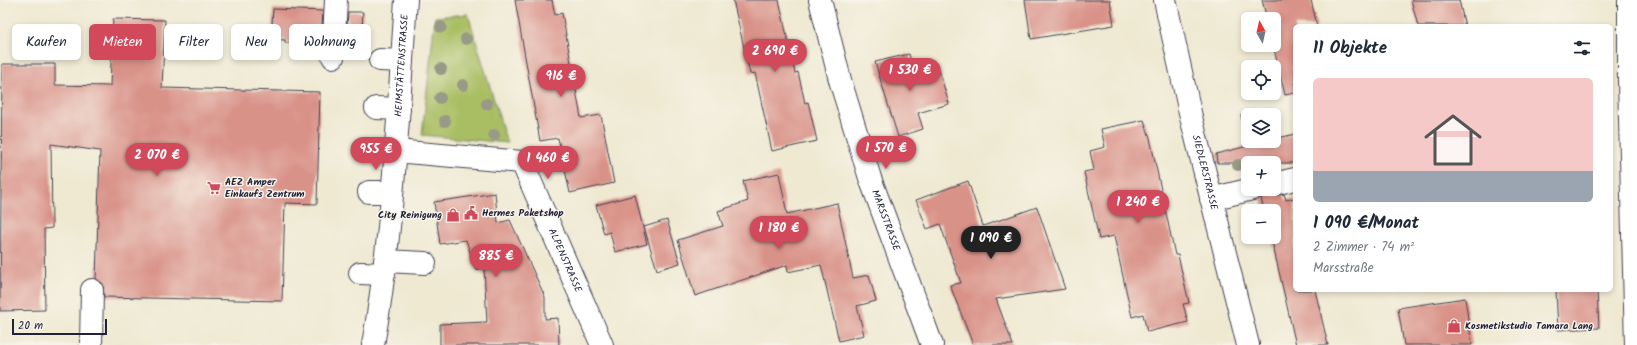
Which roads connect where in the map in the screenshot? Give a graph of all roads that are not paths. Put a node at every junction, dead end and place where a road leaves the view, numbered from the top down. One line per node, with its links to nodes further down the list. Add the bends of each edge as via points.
1 (336, 0): 6 (street)
2 (406, 0): 8 (street, HEIMSTÄTTENSTRASSE)
3 (820, 0): 25 (street, MARSSTRASSE, via 840,80 870,178)
4 (1165, 0): 17 (street, SIEDLERSTRASSE)
5 (1629, 0): 27 (street)
6 (335, 24)
7 (380, 60): 8 (street)
8 (402, 61): 10 (street, HEIMSTÄTTENSTRASSE)
9 (376, 108): 10 (street)
10 (399, 109): 11 (street, HEIMSTÄTTENSTRASSE)
11 (395, 151): 15 (street, HEIMSTÄTTENSTRASSE); 24 (street, ALPENSTRASSE, via 522,162)
12 (1293, 179): 13 (street)
13 (1281, 182)
14 (369, 192): 15 (street)
15 (391, 192): 19 (street, HEIMSTÄTTENSTRASSE)
16 (1241, 192): 17 (street)
17 (1211, 199): 26 (street, SIEDLERSTRASSE)
18 (425, 263): 19 (street)
19 (384, 268): 20 (street); 23 (street, HEIMSTÄTTENSTRASSE)
20 (360, 273)
21 (92, 290): 22 (street)
22 (90, 345)
23 (373, 345)
24 (602, 345)
25 (932, 345)
26 (1248, 345)
27 (1636, 345)

